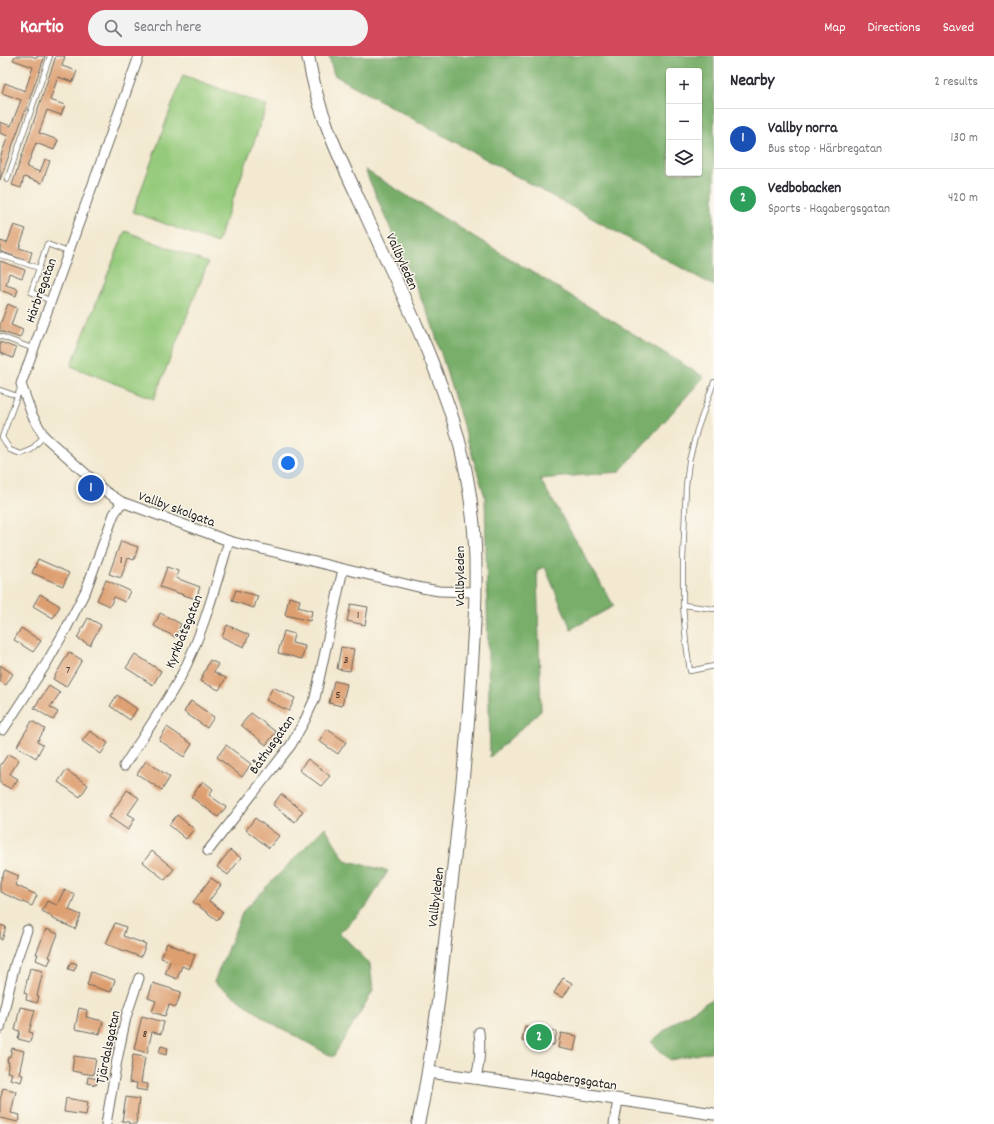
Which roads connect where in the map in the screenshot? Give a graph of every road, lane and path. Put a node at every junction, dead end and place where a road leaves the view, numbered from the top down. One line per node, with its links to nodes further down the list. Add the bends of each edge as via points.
1 (50, 56): 4 (lane)
2 (139, 56): 5 (street, Härbregatan)
3 (308, 56): 19 (main road, Vallbyleden, via 325,122 420,334 449,406 472,512)
4 (7, 180)
5 (68, 252): 7 (lane, via 47,244); 8 (street, Härbregatan)
6 (0, 255): 7 (lane)
7 (39, 268): 8 (lane, via 31,292)
8 (51, 300): 10 (street, Härbregatan)
9 (0, 336): 10 (lane)
10 (34, 349): 12 (street, Härbregatan)
11 (714, 382): 20 (lane, via 697,430 688,474)
12 (21, 384): 14 (lane); 15 (street, via 32,415)
13 (0, 390): 14 (lane)
14 (17, 396): 15 (lane, via 2,437 10,450 21,454 31,450)
15 (44, 436): 16 (street)
16 (122, 502): 17 (street, Vallby skolgata); 23 (street, Vallby skolgata, via 114,514 86,590 67,627)
17 (229, 541): 18 (street, Vallby skolgata); 24 (street, Kyrkbåtsgatan, via 192,653 181,676)
18 (343, 569): 19 (street, Vallby skolgata, via 439,591); 25 (street, Båthusgatan, via 315,698 305,720 291,745)
19 (475, 592): 30 (main road, Vallbyleden, via 470,703 460,808)
20 (683, 605): 21 (lane); 22 (lane, via 690,671)
21 (714, 609)
22 (714, 666)
23 (3, 730)
24 (124, 766)
25 (208, 851)
26 (27, 930): 28 (street, via 15,964)
27 (139, 978): 34 (street, Tjärdalsgatan, via 116,1060)
28 (0, 1028)
29 (479, 1032): 31 (street, via 480,1063)
30 (429, 1072): 31 (street, Hagabergsgatan); 35 (main road, Vallbyleden)
31 (476, 1078): 32 (street, Hagabergsgatan)
32 (618, 1100): 33 (street, Hagabergsgatan); 36 (street)
33 (714, 1114)
34 (106, 1124)
35 (418, 1124)
36 (614, 1124)

